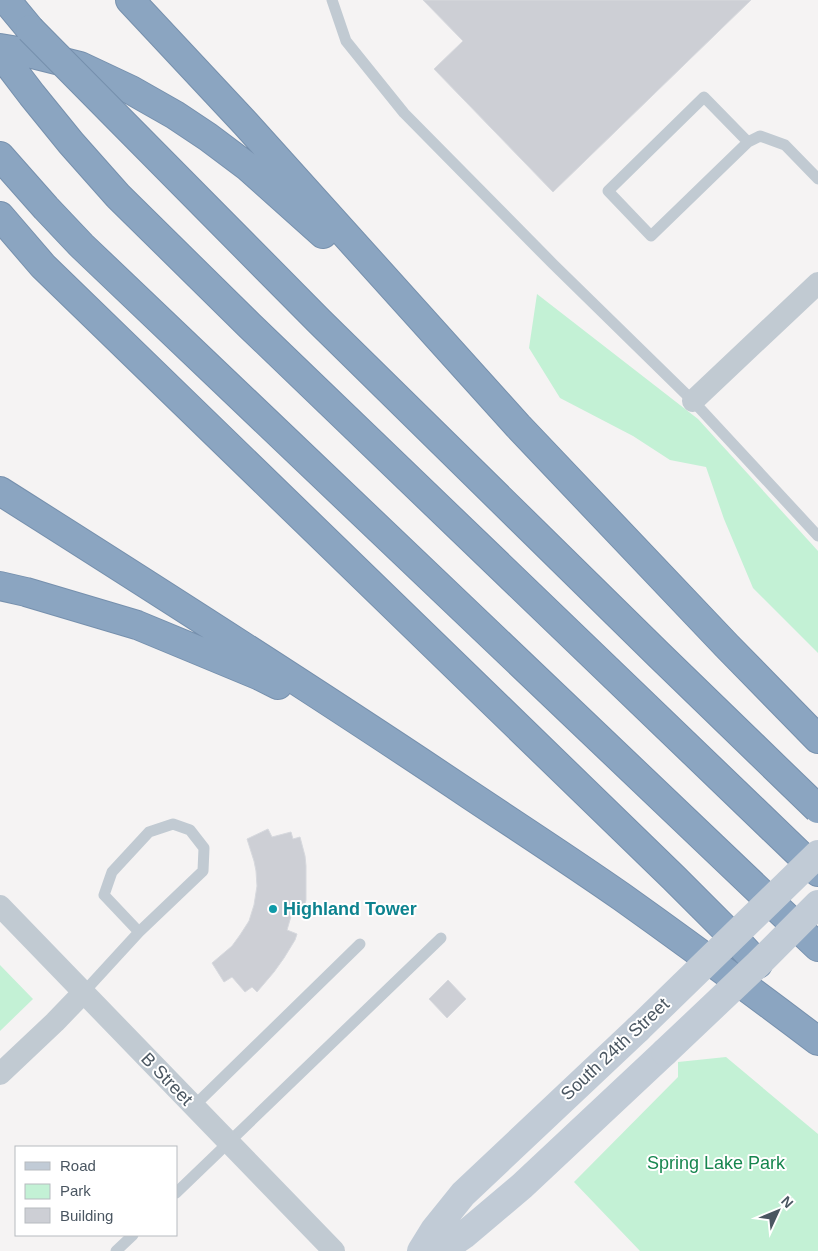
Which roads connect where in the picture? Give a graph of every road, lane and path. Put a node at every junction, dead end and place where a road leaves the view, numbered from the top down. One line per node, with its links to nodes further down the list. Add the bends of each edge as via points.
1 (6, 0): 18 (highway, bridge, via 30,30 320,321)
2 (130, 0): 12 (highway)
3 (332, 0): 11 (lane, via 346,41 404,113)
4 (0, 48): 12 (highway, via 80,66 175,115 228,152 264,179 311,222)
5 (0, 53): 20 (highway, via 71,143 118,196)
6 (748, 142): 6 (lane, via 704,97 608,191 651,236); 8 (lane, via 760,136 785,145)
7 (6, 163): 27 (highway, via 82,246)
8 (818, 179)
9 (0, 216): 24 (highway, via 42,266)
10 (817, 286): 11 (street)
11 (693, 401): 14 (lane)
12 (518, 426): 16 (highway)
13 (0, 491): 17 (highway)
14 (818, 536)
15 (0, 586): 17 (highway, via 137,625 260,676)
16 (818, 739)
17 (403, 750): 30 (highway, via 622,897)
18 (818, 809)
19 (818, 854): 24 (main road, South 24th Street, bridge)
20 (818, 872)
21 (818, 904): 28 (main road, South 24th Street, bridge)
22 (0, 906): 29 (street, B Street)
23 (139, 932): 23 (lane, via 104,895 112,872 150,832 173,824 190,830 204,848 203,871); 29 (lane)
24 (733, 937): 28 (highway); 38 (main road, South 24th Street, bridge, via 463,1194)
25 (441, 938): 33 (lane)
26 (360, 944): 32 (lane)
27 (818, 947)
28 (758, 964): 39 (main road, South 24th Street, bridge, via 522,1186)
29 (83, 993): 31 (street); 32 (street, B Street)
30 (818, 1041)
31 (0, 1074)
32 (194, 1106): 33 (street, B Street)
33 (229, 1142): 34 (lane); 37 (street, B Street)
34 (178, 1191)
35 (132, 1236): 36 (lane)
36 (116, 1251)
37 (334, 1251)
38 (421, 1251)
39 (441, 1251)

